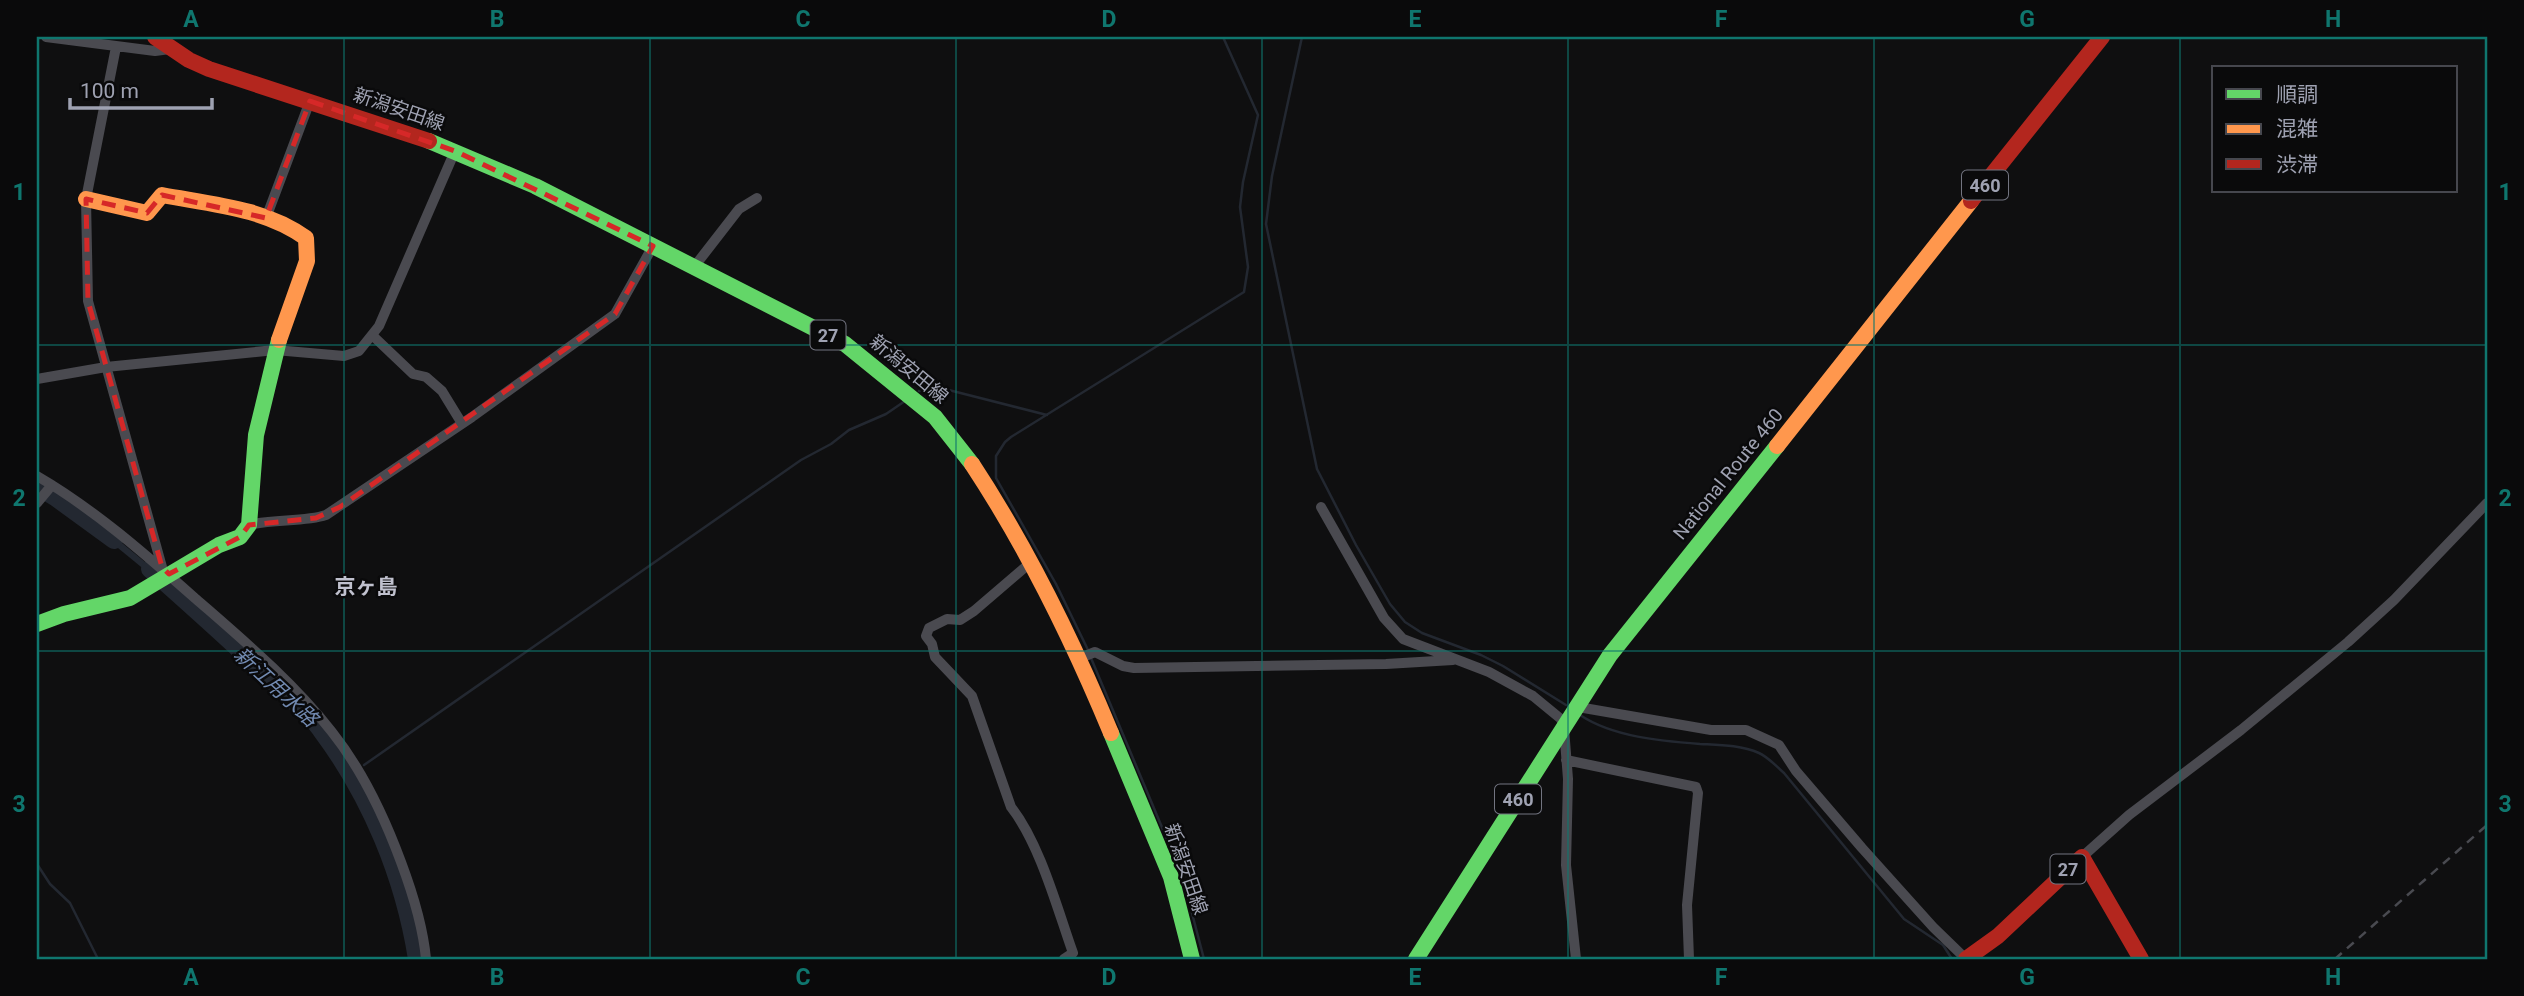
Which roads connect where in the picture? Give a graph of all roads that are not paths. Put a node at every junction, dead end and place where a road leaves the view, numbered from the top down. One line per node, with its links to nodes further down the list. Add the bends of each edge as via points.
1 (46, 37): 4 (street)
2 (155, 37): 5 (main road, 新潟安田線 / 27)
3 (2102, 37): 28 (main road, National Route 460 / 460, via 1610,654)
4 (116, 47): 5 (street); 9 (street)
5 (170, 49): 6 (main road, 新潟安田線 / 27, via 209,69)
6 (310, 101): 7 (main road, 新潟安田線 / 27); 10 (street)
7 (455, 151): 11 (main road, 新潟安田線 / 27); 13 (street)
8 (757, 198): 12 (street, via 739,209)
9 (86, 199): 10 (main road, via 147,213 162,195); 15 (street, via 88,301)
10 (266, 218): 14 (main road, via 306,238 307,261)
11 (653, 246): 12 (main road, 新潟安田線 / 27); 17 (street, via 615,314)
12 (694, 267): 23 (main road, 新潟安田線 / 27, via 845,344 909,394 935,417 973,465)
13 (372, 335): 14 (street, via 359,351 344,356); 17 (street, via 413,374 426,377 442,391)
14 (275, 350): 15 (street); 22 (main road, via 256,435)
15 (106, 367): 16 (street); 24 (street)
16 (37, 379)
17 (461, 422): 22 (street, via 326,515)
18 (37, 476): 19 (street)
19 (46, 493): 24 (street)
20 (2487, 503): 30 (street, via 2348,642)
21 (1321, 507): 27 (street, via 1384,618 1403,639)
22 (249, 525): 24 (main road, via 240,537)
23 (1030, 564): 26 (main road, 新潟安田線 / 27); 32 (street, via 974,611 925,632 935,657 972,696 1011,807 1048,881 1073,953)
24 (164, 576): 25 (main road, via 130,598); 31 (street, via 306,701 333,732 387,822 419,917)
25 (37, 624)
26 (1080, 658): 27 (street, via 1095,652 1134,668); 33 (main road, 新潟安田線 / 27, via 1171,877)
27 (1456, 660): 28 (street, via 1533,696 1561,719)
28 (1571, 718): 29 (street); 34 (main road, National Route 460 / 460); 37 (street, via 1746,730 1779,745 1862,848)
29 (1566, 760): 35 (street, via 1566,865); 36 (street, via 1696,787 1687,905)
30 (2082, 857): 37 (main road, 27, via 1998,936); 38 (main road, 27)
31 (426, 959)
32 (1064, 959)
33 (1192, 959)
34 (1416, 959)
35 (1576, 959)
36 (1689, 959)
37 (1966, 959)
38 (2141, 959)

